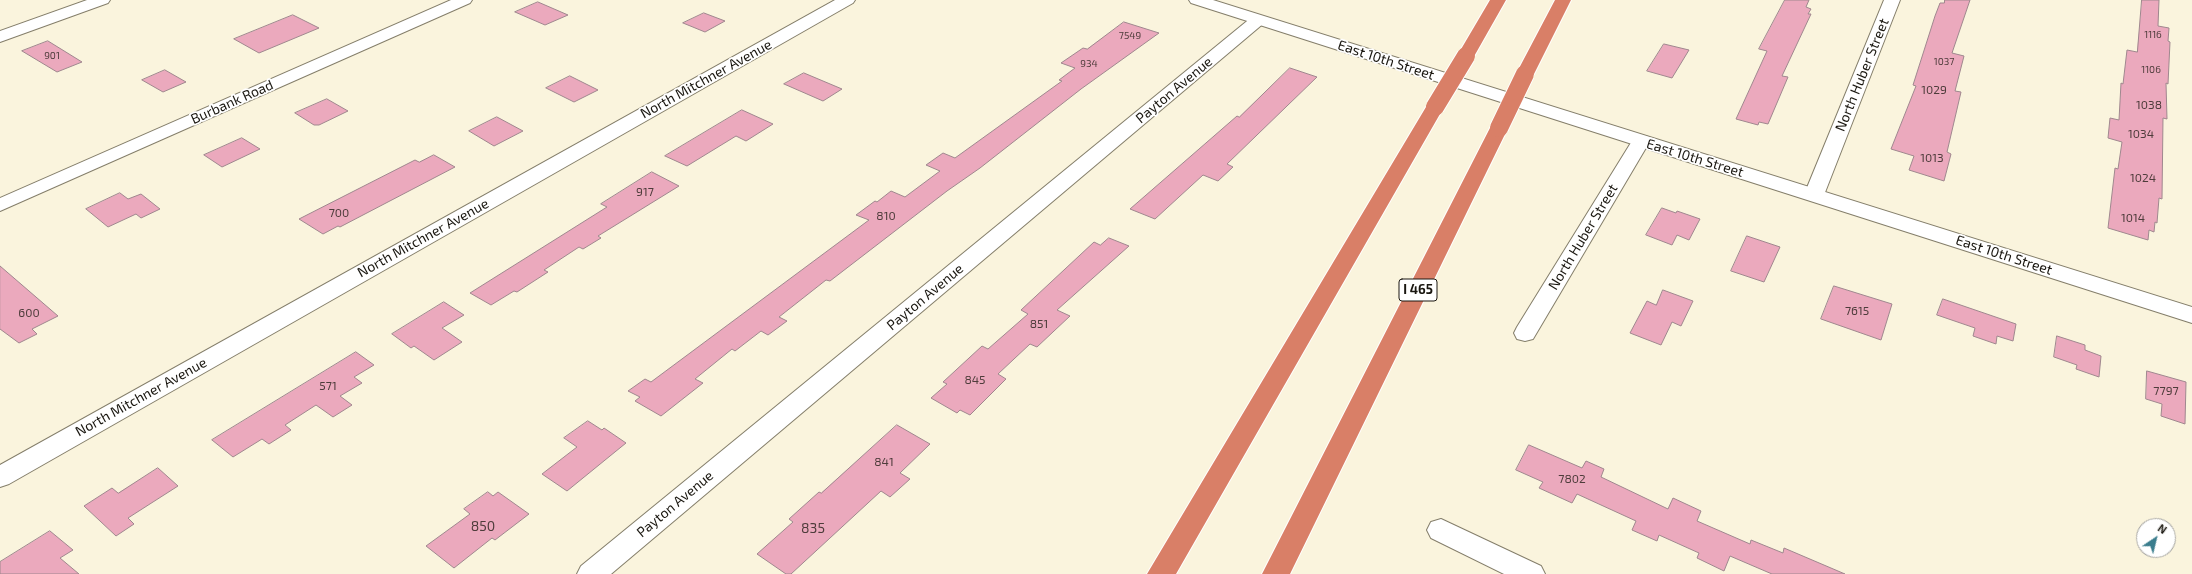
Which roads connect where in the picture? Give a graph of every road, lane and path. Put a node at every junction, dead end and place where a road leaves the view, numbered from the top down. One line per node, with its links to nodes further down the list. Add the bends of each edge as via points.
1 (102, 0): 9 (street)
2 (464, 0): 12 (street, Burbank Road)
3 (847, 0): 15 (street, North Mitchner Avenue)
4 (1197, 0): 8 (street, East 10th Street)
5 (1498, 0): 18 (highway, bridge)
6 (1563, 0): 19 (highway, I 465, bridge)
7 (1892, 0): 11 (street, North Huber Street)
8 (1258, 20): 10 (street, East 10th Street); 17 (street, Payton Avenue)
9 (0, 37)
10 (1641, 141): 11 (street, East 10th Street); 14 (street, North Huber Street)
11 (1814, 195): 13 (street, East 10th Street)
12 (0, 205)
13 (2192, 315)
14 (1526, 333)
15 (0, 477)
16 (1441, 530): 20 (street)
17 (591, 574)
18 (1161, 574)
19 (1276, 574)
20 (1531, 574)

